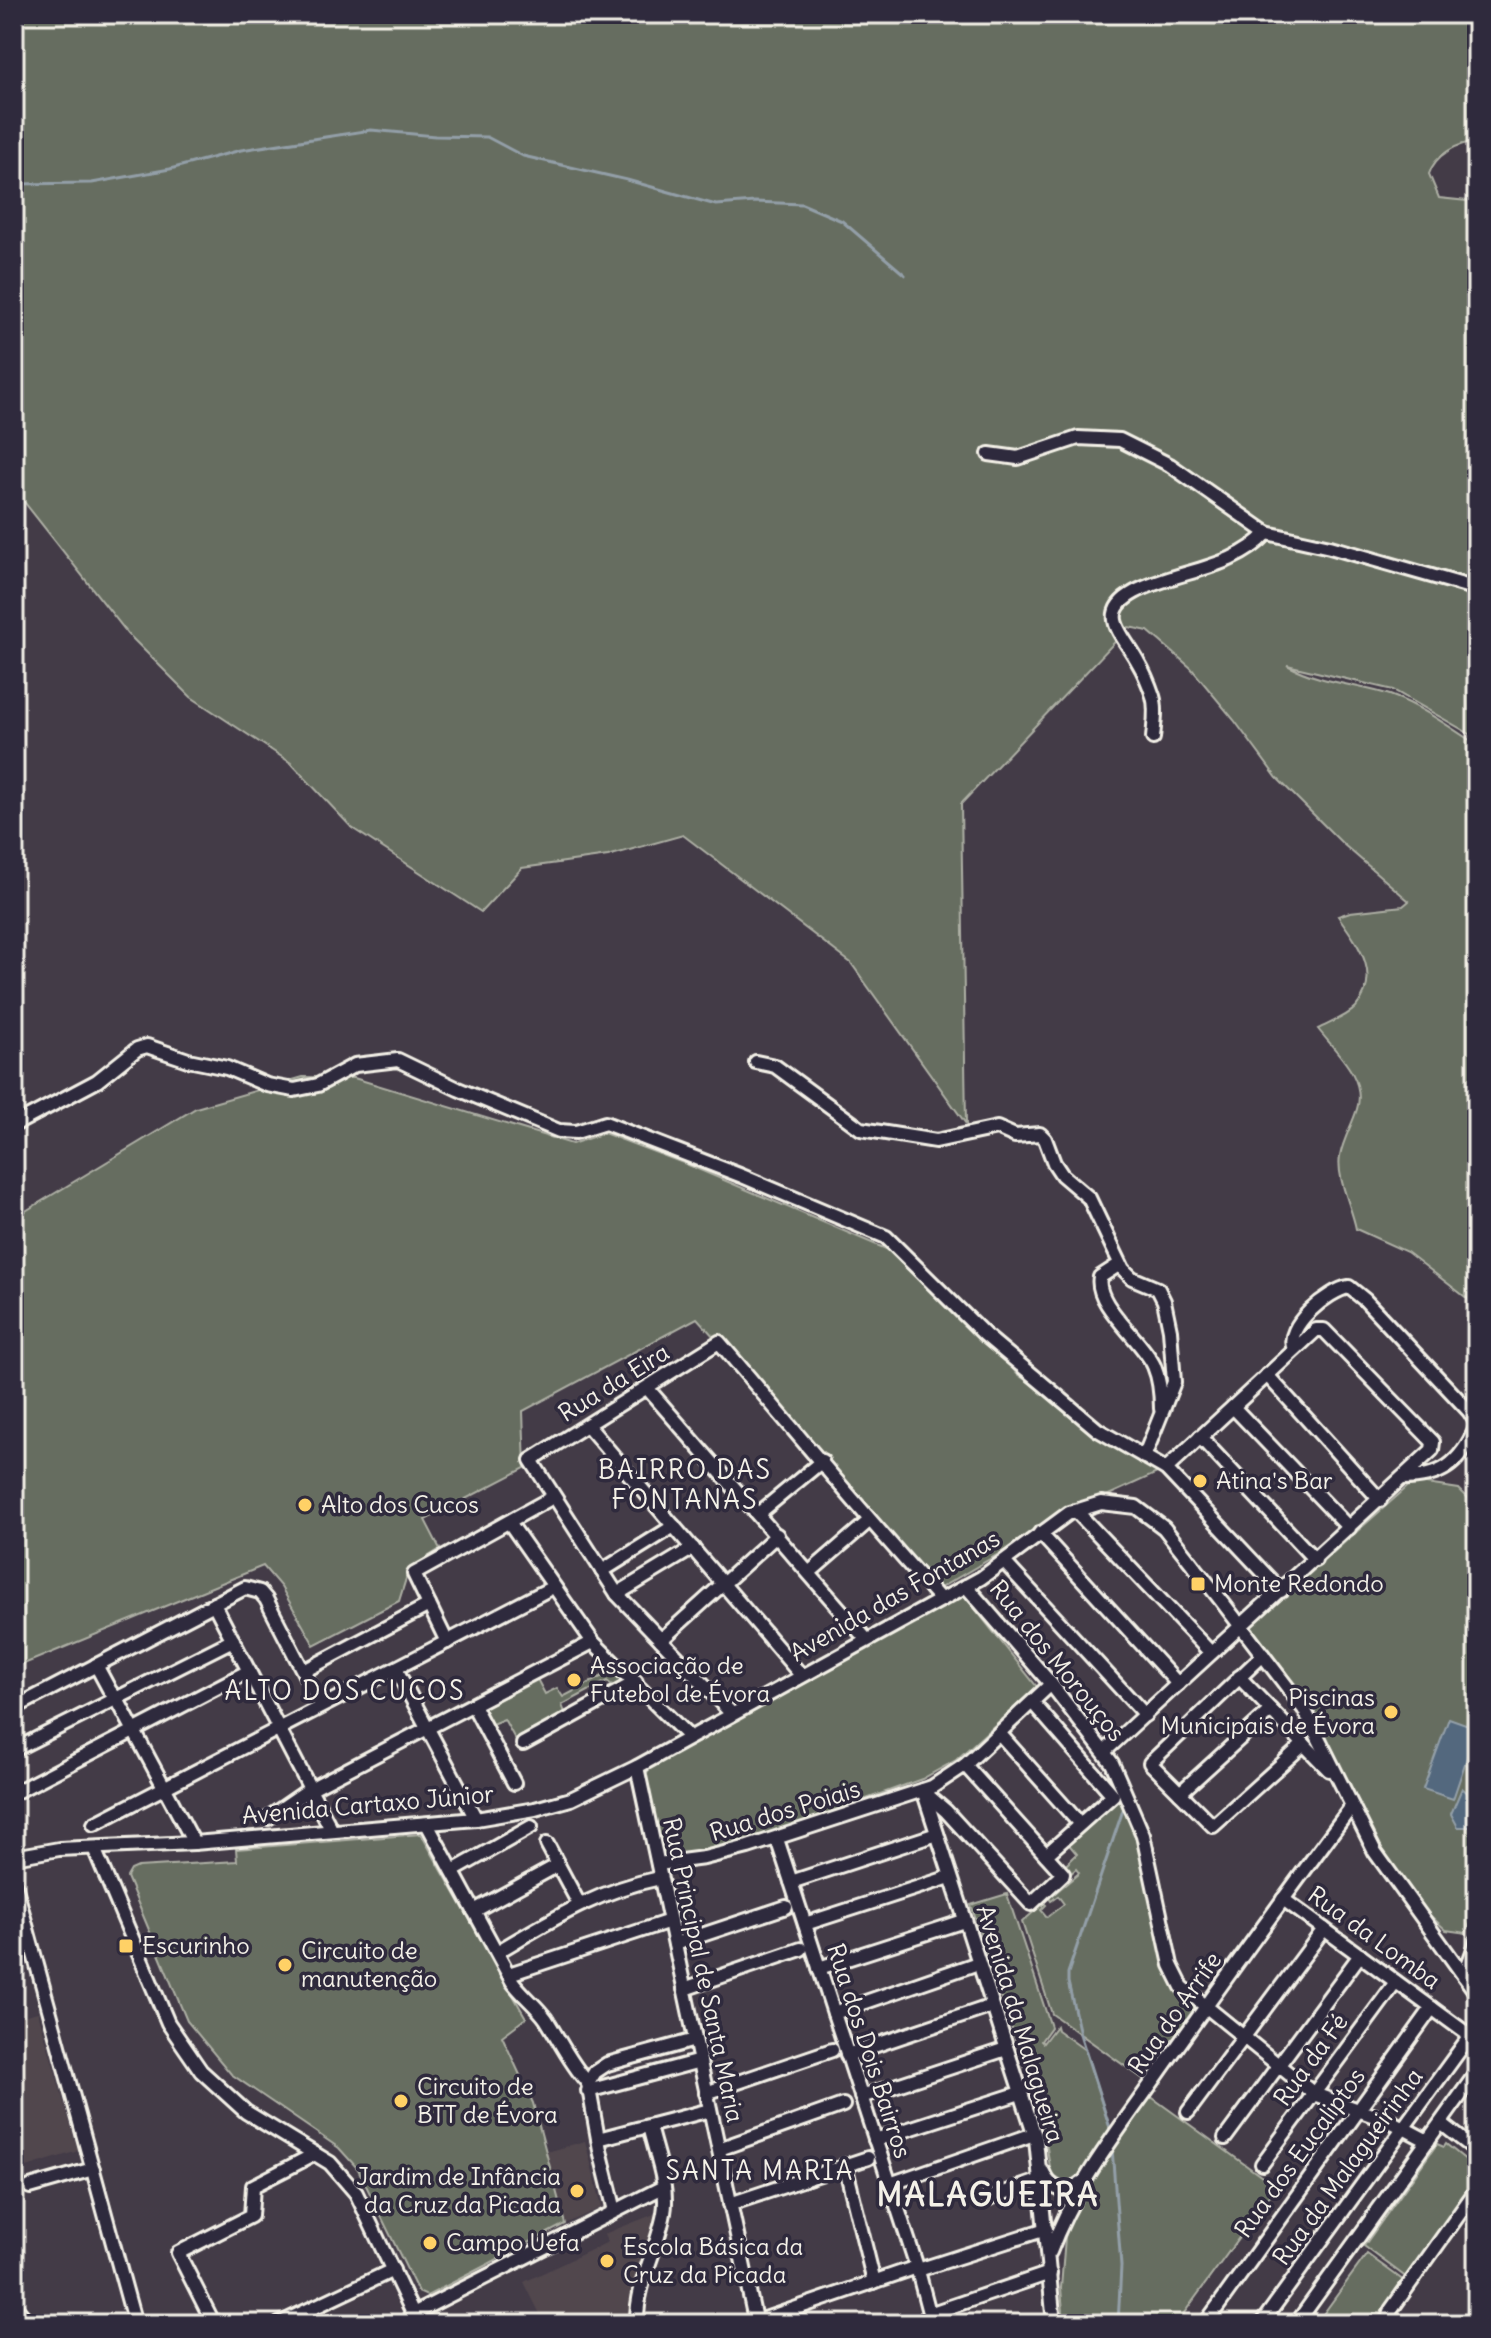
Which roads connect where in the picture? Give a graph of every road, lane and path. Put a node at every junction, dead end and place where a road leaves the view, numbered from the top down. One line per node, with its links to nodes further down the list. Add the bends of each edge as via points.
1 (989, 454): 2 (street, via 1018,458 1078,438 1120,440 1170,465)
2 (1267, 533): 3 (street); 4 (street, via 1242,554 1142,589 1117,605 1116,627 1154,699)
3 (1477, 589)
4 (1153, 738)
5 (756, 1062): 7 (street, via 775,1066 861,1129 936,1141 997,1128 1015,1136 1040,1134 1062,1175 1089,1198)
6 (14, 1125): 15 (street, via 97,1081 147,1046 294,1090 318,1085 355,1065 398,1060 559,1131 605,1123 886,1237 985,1335 1098,1430)
7 (1120, 1264): 12 (street, via 1132,1278 1158,1289 1164,1301 1174,1382); 12 (street, via 1100,1277 1100,1293 1153,1365 1161,1386)
8 (1294, 1349): 9 (street); 18 (street, via 1316,1330 1324,1330 1433,1442 1432,1450); 18 (street, via 1293,1332 1301,1319 1349,1287 1469,1411 1476,1428 1450,1465 1434,1475)
9 (1267, 1375): 11 (street); 20 (street)
10 (648, 1389): 13 (street, Rua da Eira); 16 (street, Rua da Eira, via 719,1342); 22 (street)
11 (1233, 1407): 14 (street); 26 (street)
12 (1161, 1409): 15 (street)
13 (588, 1426): 19 (street, Rua da Eira, via 531,1460); 25 (street)
14 (1200, 1437): 17 (street); 30 (street)
15 (1144, 1457): 17 (street)
16 (822, 1461): 22 (street); 23 (street)
17 (1166, 1469): 37 (street)
18 (1402, 1478): 20 (street)
19 (553, 1497): 24 (street); 32 (street)
20 (1380, 1500): 26 (street)
21 (1076, 1511): 27 (street, Avenida das Fontanas); 42 (street, Avenida das Fontanas, via 1101,1503 1136,1507 1164,1528); 48 (street)
22 (758, 1514): 28 (street)
23 (869, 1521): 33 (street); 39 (street)
24 (509, 1522): 36 (street); 41 (street, via 414,1574)
25 (674, 1526): 29 (street); 32 (street)
26 (1349, 1528): 30 (street)
27 (1040, 1533): 31 (street, Avenida das Fontanas); 58 (street)
28 (777, 1535): 33 (street); 34 (street)
29 (693, 1548): 34 (street); 38 (street)
30 (1315, 1560): 37 (street)
31 (1005, 1563): 35 (street, Avenida das Fontanas); 66 (street)
32 (602, 1571): 38 (street)
33 (810, 1572): 43 (street)
34 (723, 1582): 45 (street); 54 (street)
35 (966, 1586): 39 (street, Avenida das Fontanas); 57 (street, Rua dos Morouços)
36 (553, 1587): 46 (street); 47 (street)
37 (1278, 1588): 42 (street)
38 (617, 1594): 45 (street)
39 (941, 1600): 43 (street, Avenida das Fontanas)
40 (214, 1604): 44 (street); 50 (street); 53 (street, via 245,1588 260,1592)
41 (429, 1605): 46 (street); 53 (street)
42 (1238, 1623): 48 (street); 49 (street)
43 (866, 1639): 54 (street, Avenida das Fontanas)
44 (233, 1640): 52 (street); 59 (street)
45 (661, 1640): 65 (street)
46 (447, 1642): 51 (street)
47 (593, 1642): 56 (street); 61 (street)
48 (1211, 1653): 58 (street)
49 (1263, 1655): 55 (street); 78 (street, via 1304,1709)
50 (96, 1665): 59 (street); 63 (street)
51 (396, 1669): 62 (street); 68 (street)
52 (249, 1671): 67 (street); 69 (street)
53 (304, 1671): 62 (street)
54 (801, 1675): 65 (street, Avenida das Fontanas)
55 (1239, 1677): 64 (street); 84 (street, via 1150,1763)
56 (636, 1682): 71 (street); 72 (street)
57 (1051, 1684): 60 (street, Rua dos Poiais); 75 (street, Rua dos Morouços)
58 (1178, 1684): 66 (street)
59 (117, 1699): 69 (street); 74 (street)
60 (1033, 1703): 70 (street, Rua dos Poiais); 90 (street, via 1113,1795)
61 (473, 1705): 68 (street); 79 (street)
62 (321, 1706): 67 (street)
63 (14, 1708)
64 (1271, 1710): 73 (street); 84 (street)
65 (731, 1713): 71 (street, Avenida das Fontanas)
66 (1145, 1715): 75 (street)
67 (279, 1728): 80 (street); 81 (street)
68 (428, 1729): 81 (street); 87 (street)
69 (134, 1731): 80 (street); 83 (street)
70 (999, 1733): 76 (street, Rua dos Poiais); 90 (street)
71 (689, 1737): 77 (street, Avenida das Fontanas)
72 (523, 1744)
73 (1304, 1744): 78 (street); 84 (street, via 1213,1826)
74 (14, 1750)
75 (1105, 1751): 130 (street, Rua dos Morouços, via 1143,1835 1174,1975)
76 (965, 1765): 82 (street, Rua dos Poiais); 99 (street)
77 (637, 1767): 87 (street, Avenida Cartaxo Júnior, via 562,1802); 100 (street, Rua Principal de Santa Maria)
78 (1337, 1778): 85 (street)
79 (514, 1783)
80 (164, 1787): 88 (street); 95 (street)
81 (310, 1789): 86 (street); 92 (street)
82 (923, 1790): 93 (street, Avenida da Malagueira); 94 (street, Rua dos Poiais); 99 (street, via 1031,1904 1063,1874)
83 (14, 1793)
84 (1180, 1793)
85 (1352, 1806): 107 (street, Rua do Arrife); 124 (street, via 1375,1852)
86 (268, 1818)
87 (476, 1819): 89 (street, Avenida Cartaxo Júnior)
88 (94, 1824)
89 (427, 1824): 92 (street, Avenida Cartaxo Júnior); 102 (street)
90 (1080, 1824): 99 (street)
91 (531, 1827): 102 (street)
92 (332, 1831): 95 (street, Avenida Cartaxo Júnior)
93 (937, 1834): 103 (street, Avenida da Malagueira); 106 (street)
94 (777, 1839): 100 (street, Rua dos Poiais); 106 (street, Rua dos Dois Bairros)
95 (194, 1843): 97 (street, Avenida Cartaxo Júnior)
96 (547, 1844): 101 (street)
97 (94, 1848): 98 (street, Avenida Cartaxo Júnior); 161 (street, via 168,2023 201,2071 246,2112)
98 (15, 1854)
99 (1046, 1855)
100 (658, 1864): 104 (street, Rua Principal de Santa Maria)
101 (558, 1865): 108 (street); 110 (street)
102 (453, 1871): 110 (street)
103 (950, 1877): 112 (street, Avenida da Malagueira); 113 (street)
104 (660, 1878): 108 (street, via 625,1885); 111 (street, Rua Principal de Santa Maria)
105 (14, 1881): 115 (street)
106 (791, 1882): 113 (street, Rua dos Dois Bairros)
107 (1283, 1899): 114 (street, Rua da Lomba); 130 (street, Rua do Arrife)
108 (579, 1904): 120 (street)
109 (786, 1907): 118 (street)
110 (474, 1911): 120 (street)
111 (670, 1921): 118 (street, Rua Principal de Santa Maria); 125 (street)
112 (964, 1921): 122 (street, Avenida da Malagueira); 123 (street)
113 (805, 1924): 123 (street, Rua dos Dois Bairros)
114 (1324, 1929): 121 (street, Rua da Lomba); 133 (street)
115 (29, 1935): 116 (street); 166 (street)
116 (14, 1939)
117 (1477, 1941): 124 (street)
118 (675, 1944): 127 (street, Rua Principal de Santa Maria)
119 (801, 1949): 127 (street)
120 (497, 1952): 125 (street)
121 (1360, 1955): 126 (street, Rua da Lomba); 140 (street)
122 (978, 1963): 129 (street, Avenida da Malagueira); 132 (street)
123 (819, 1968): 132 (street, Rua dos Dois Bairros)
124 (1464, 1976): 128 (street)
125 (511, 1978): 142 (street, via 544,2016)
126 (1396, 1982): 131 (street, Rua da Lomba); 145 (street, Rua da Fé)
127 (684, 1989): 135 (street, Rua Principal de Santa Maria)
128 (1477, 1994)
129 (992, 2006): 136 (street, Avenida da Malagueira); 138 (street)
130 (1205, 2007): 133 (street, Rua dos Morouços); 168 (street, Rua do Arrife)
131 (1432, 2008): 134 (street, Rua da Lomba); 149 (street, Rua dos Eucaliptos)
132 (834, 2013): 138 (street, Rua dos Dois Bairros)
133 (1244, 2036): 140 (street, Rua dos Morouços); 150 (street)
134 (1474, 2038): 153 (street, Rua da Malagueirinha)
135 (695, 2040): 139 (street, Rua Principal de Santa Maria); 142 (street, via 607,2064 595,2072)
136 (1006, 2049): 144 (street, Avenida da Malagueira); 146 (street)
137 (832, 2050): 143 (street)
138 (847, 2055): 146 (street, Rua dos Dois Bairros)
139 (700, 2061): 142 (street); 143 (street, Rua Principal de Santa Maria)
140 (1279, 2064): 145 (street, Rua dos Morouços); 155 (street)
141 (1475, 2079): 151 (street)
142 (588, 2087): 156 (street)
143 (706, 2093): 148 (street, Rua Principal de Santa Maria)
144 (1020, 2093): 154 (street, Avenida da Malagueira); 157 (street)
145 (1314, 2094): 149 (street, Rua dos Morouços); 163 (street, Rua da Fé)
146 (861, 2097): 157 (street, Rua dos Dois Bairros)
147 (843, 2105): 159 (street)
148 (710, 2110): 152 (street); 159 (street, Rua Principal de Santa Maria)
149 (1358, 2111): 153 (street, Rua dos Morouços); 193 (street, Rua dos Eucaliptos)
150 (1188, 2112)
151 (1441, 2123): 158 (street); 160 (street)
152 (649, 2126): 156 (street); 171 (street)
153 (1404, 2127): 158 (street, Rua dos Morouços); 194 (street, Rua da Malagueirinha)
154 (1034, 2134): 165 (street, Avenida da Malagueira); 169 (street)
155 (1225, 2138)
156 (598, 2139): 175 (street)
157 (875, 2140): 169 (street, Rua dos Dois Bairros)
158 (1428, 2141): 185 (street)
159 (719, 2149): 174 (street, Rua Principal de Santa Maria)
160 (1477, 2151)
161 (315, 2154): 179 (street, via 356,2193); 190 (street, via 253,2186 251,2216 178,2253)
162 (868, 2158): 164 (street)
163 (1262, 2164)
164 (845, 2165): 174 (street); 181 (street)
165 (1040, 2166): 167 (street, Avenida da Malagueira); 168 (street, via 1048,2183 1059,2190)
166 (93, 2169): 170 (street); 189 (street)
167 (1041, 2180): 173 (street); 176 (street, Avenida da Malagueira)
168 (1081, 2183): 177 (street, Rua do Arrife)
169 (890, 2184): 178 (street, Rua dos Dois Bairros)
170 (30, 2187)
171 (663, 2187): 175 (street); 192 (street, via 664,2213 646,2266)
172 (1477, 2189): 195 (street)
173 (989, 2198)
174 (730, 2204): 186 (street, Rua Principal de Santa Maria)
175 (615, 2211): 183 (street)
176 (1046, 2229): 177 (street, Avenida da Malagueira); 178 (street)
177 (1049, 2255): 180 (street, Avenida da Malagueira)
178 (917, 2269): 181 (street); 184 (street, Rua dos Dois Bairros)
179 (393, 2270): 183 (street); 191 (street)
180 (1050, 2273): 184 (street); 187 (street, Avenida da Malagueira)
181 (874, 2282): 186 (street)
182 (14, 2309): 188 (main road)
183 (416, 2319)
184 (931, 2319)
185 (1302, 2322)
186 (756, 2323)
187 (1050, 2323)
188 (27, 2324)
189 (135, 2324)
190 (214, 2324)
191 (279, 2324)
192 (637, 2324)
193 (1205, 2324)
194 (1261, 2324)
195 (1386, 2324)

